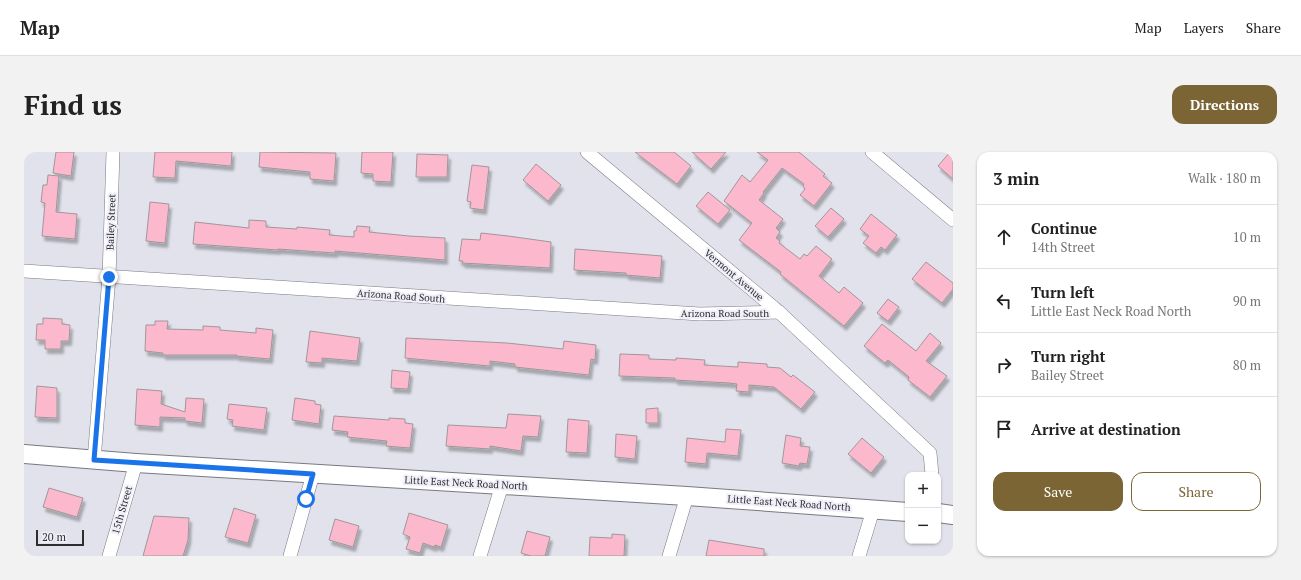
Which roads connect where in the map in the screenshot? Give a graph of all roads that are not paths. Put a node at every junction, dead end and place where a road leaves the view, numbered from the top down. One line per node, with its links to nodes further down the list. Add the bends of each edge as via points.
1 (113, 152): 6 (street, Bailey Street)
2 (587, 152): 7 (street, Vermont Avenue)
3 (872, 152): 4 (street)
4 (953, 220)
5 (24, 272): 6 (street, Arizona Road South)
6 (109, 277): 7 (street, Arizona Road South, via 700,314); 9 (street, Bailey Street)
7 (779, 312): 11 (street, Vermont Avenue, via 930,453)
8 (24, 454): 9 (main road, Little East Neck Road North)
9 (94, 460): 10 (main road, Little East Neck Road North)
10 (136, 463): 12 (main road, Little East Neck Road North); 19 (street, 15th Street)
11 (932, 472)
12 (313, 474): 13 (main road, Little East Neck Road North); 20 (street)
13 (502, 485): 14 (main road, Little East Neck Road North); 21 (street)
14 (687, 496): 15 (main road, Little East Neck Road North); 22 (street)
15 (873, 510): 16 (main road, Little East Neck Road North); 23 (street)
16 (905, 512)
17 (941, 513): 18 (main road)
18 (953, 514)
19 (109, 556)
20 (290, 556)
21 (480, 556)
22 (669, 556)
23 (859, 556)

